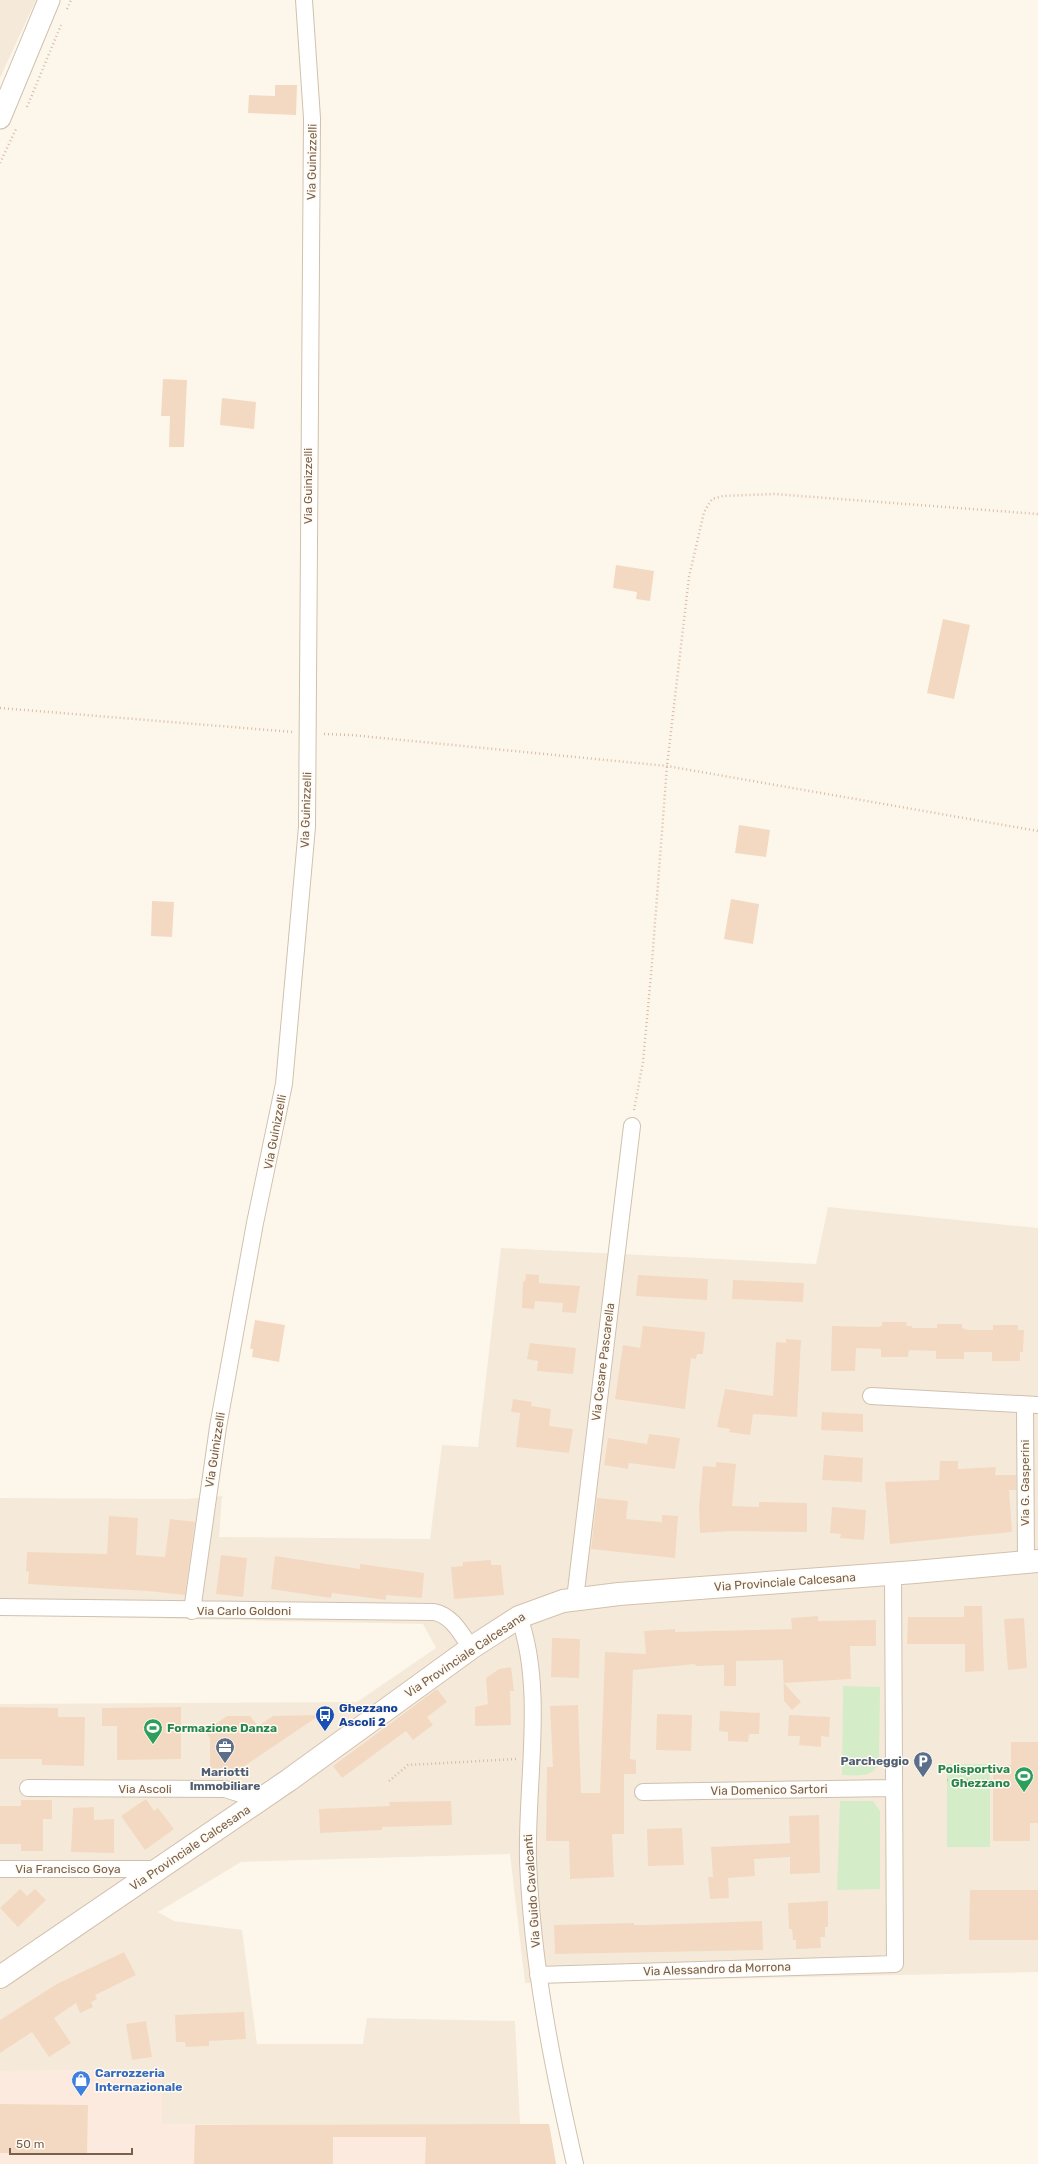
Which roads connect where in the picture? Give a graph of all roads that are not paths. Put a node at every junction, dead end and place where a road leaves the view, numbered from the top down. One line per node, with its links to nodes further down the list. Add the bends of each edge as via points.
1 (49, 0): 3 (street)
2 (304, 0): 11 (street, Via Guinizzelli, via 312,118 307,827 284,1084 255,1223 218,1426)
3 (0, 118)
4 (632, 1126): 9 (street, Via Cesare Pascarella)
5 (871, 1396): 6 (street, Via G. Gasperini)
6 (1031, 1405): 7 (street, Via G. Gasperini)
7 (1032, 1562): 8 (main road, Via Provinciale Calcesana)
8 (893, 1574): 9 (main road, Via Provinciale Calcesana); 15 (street)
9 (575, 1599): 12 (main road, Via Provinciale Calcesana, via 549,1605)
10 (0, 1607): 11 (street, Via Carlo Goldoni)
11 (192, 1611): 13 (street, Via Carlo Goldoni, via 434,1612 451,1620)
12 (519, 1617): 13 (main road, Via Provinciale Calcesana); 20 (street, Via Guido Cavalcanti, via 529,1656 532,1696 528,1859)
13 (471, 1648): 17 (main road, Via Provinciale Calcesana)
14 (28, 1788): 17 (street, Via Ascoli, via 225,1789)
15 (894, 1788): 16 (street, Via Domenico Sartori); 20 (street, Via Alessandro da Morrona, via 895,1964)
16 (643, 1792)
17 (260, 1800): 19 (main road, Via Provinciale Calcesana)
18 (0, 1869): 19 (street, Via Francisco Goya)
19 (159, 1869): 21 (main road, Via Provinciale Calcesana)
20 (538, 1974): 22 (street, Via Guido Cavalcanti)
21 (0, 1977)
22 (575, 2164)

